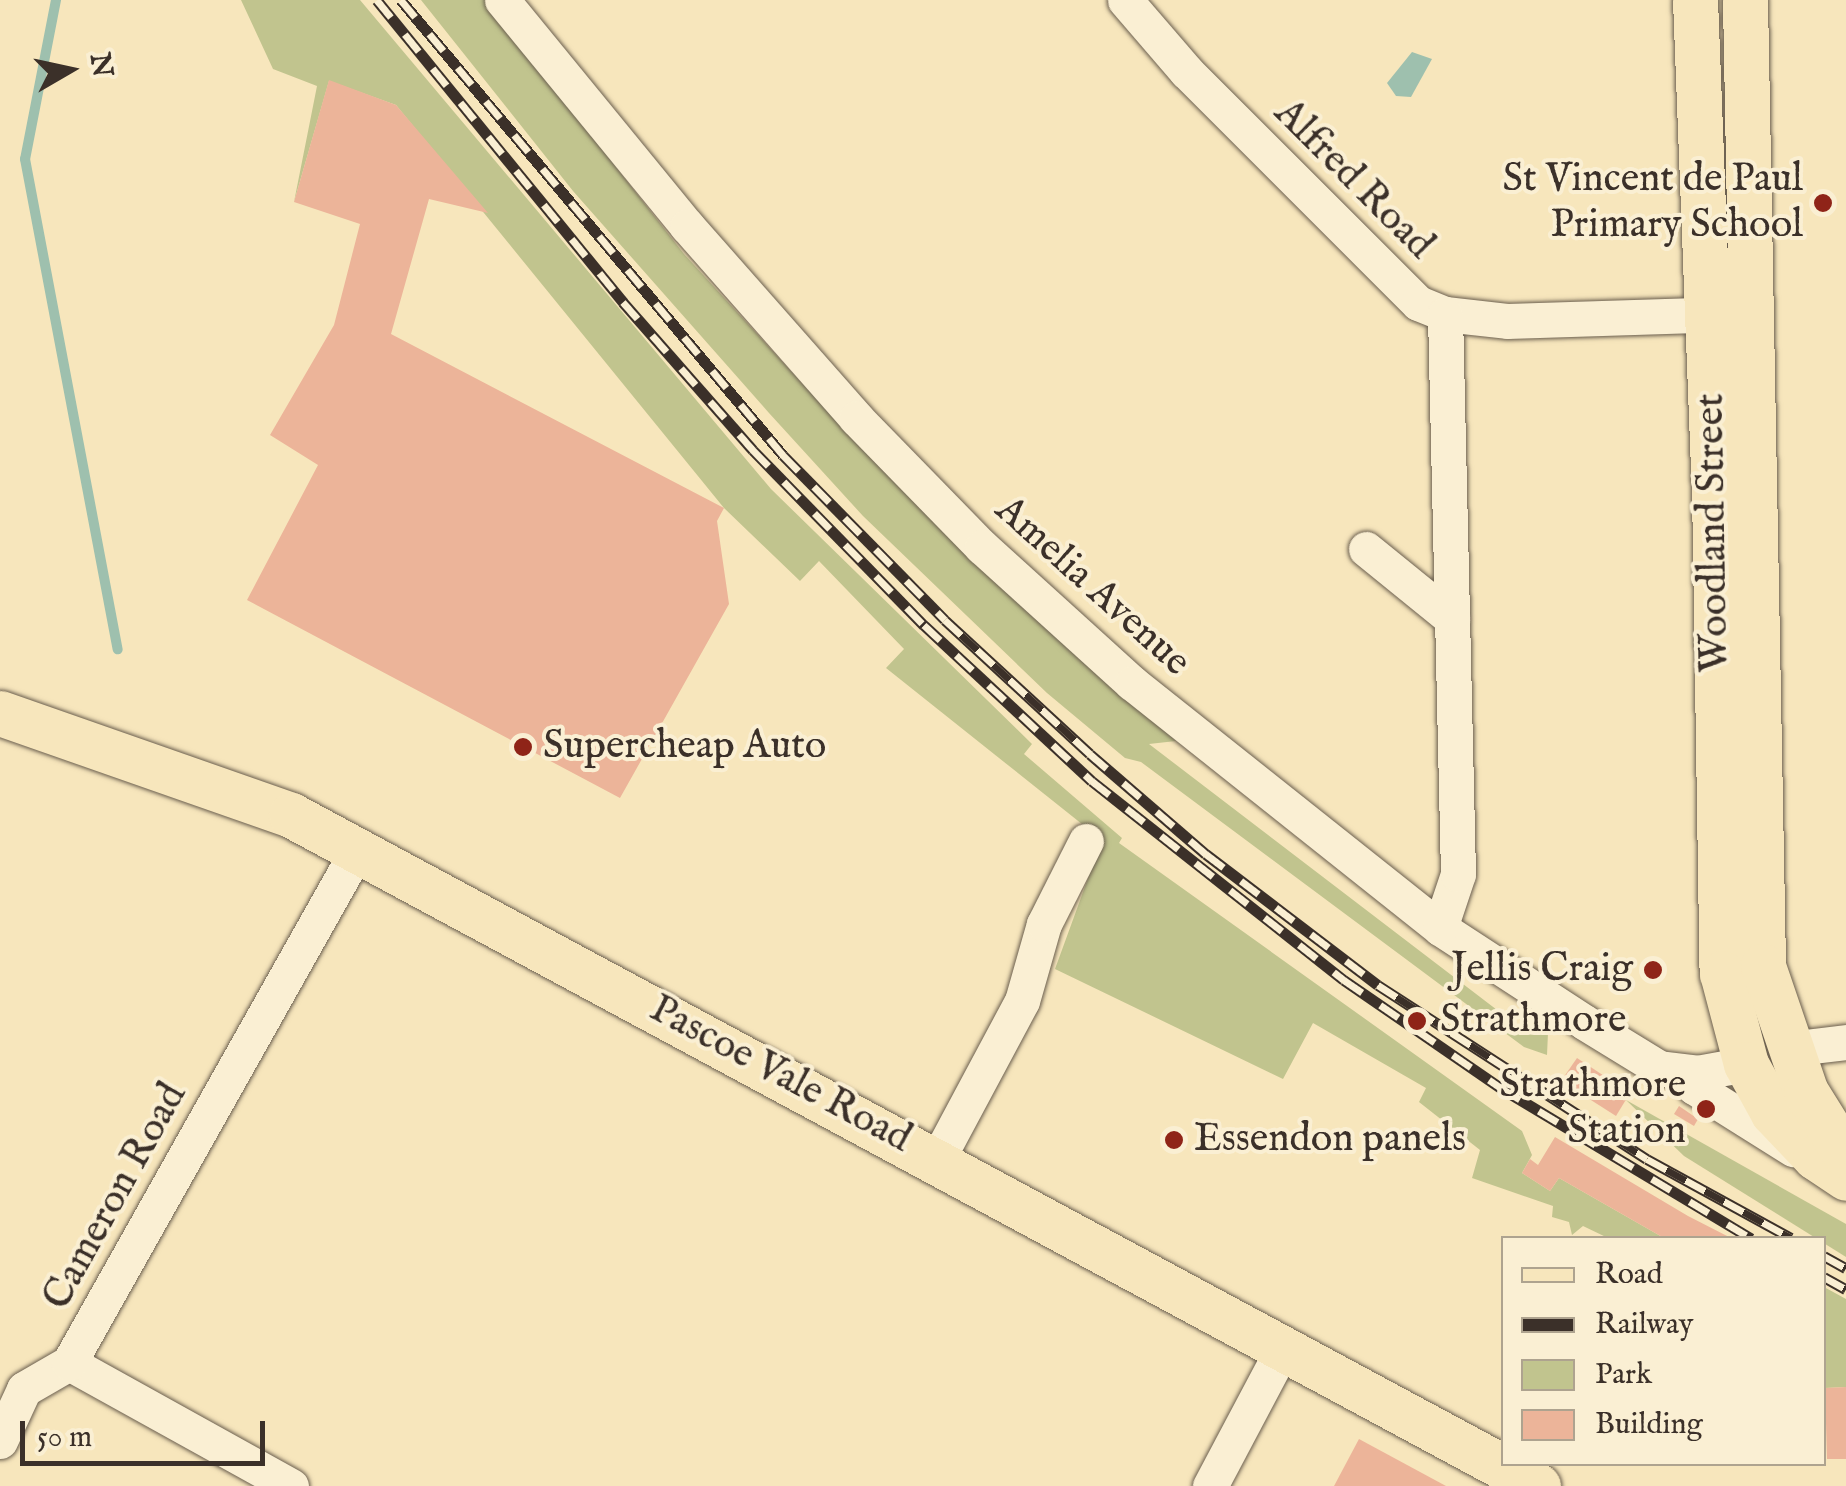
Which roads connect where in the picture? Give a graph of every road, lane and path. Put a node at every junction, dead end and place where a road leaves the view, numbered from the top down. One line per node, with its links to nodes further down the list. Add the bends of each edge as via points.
1 (502, 0): 12 (street, Amelia Avenue, via 687,226 856,418 982,547 1176,720)
2 (1126, 0): 5 (street, Alfred Road, via 1186,71 1401,291)
3 (1695, 0): 6 (main road, Woodland Street)
4 (1745, 0): 6 (main road, Woodland Street)
5 (1445, 314): 6 (street, Alfred Road, via 1508,322); 8 (street)
6 (1729, 314): 14 (main road, Woodland Street, via 1763,966); 15 (main road, Woodland Street, via 1722,974)
7 (1366, 549): 8 (street)
8 (1452, 619): 12 (street, via 1458,874)
9 (0, 713): 11 (main road, Pascoe Vale Road, via 291,814)
10 (1086, 840): 17 (street, via 1044,924 1022,1001)
11 (358, 849): 17 (main road, Pascoe Vale Road); 20 (street, Cameron Road)
12 (1440, 928): 16 (street, Amelia Avenue, via 1660,1068)
13 (1846, 1042): 14 (street)
14 (1788, 1049): 15 (main road); 18 (main road, Woodland Street)
15 (1746, 1064): 16 (street, Amelia Avenue); 18 (main road, Woodland Street, via 1773,1113)
16 (1686, 1072): 18 (street, via 1708,1096)
17 (936, 1160): 19 (main road, Pascoe Vale Road)
18 (1836, 1164)
19 (1284, 1346): 23 (main road, Pascoe Vale Road); 26 (street)
20 (70, 1362): 21 (street); 25 (street, Cameron Road)
21 (12, 1391): 22 (street)
22 (0, 1441)
23 (1501, 1466)
24 (1502, 1466): 27 (main road, Pascoe Vale Road)
25 (291, 1486)
26 (1210, 1486)
27 (1538, 1486)

